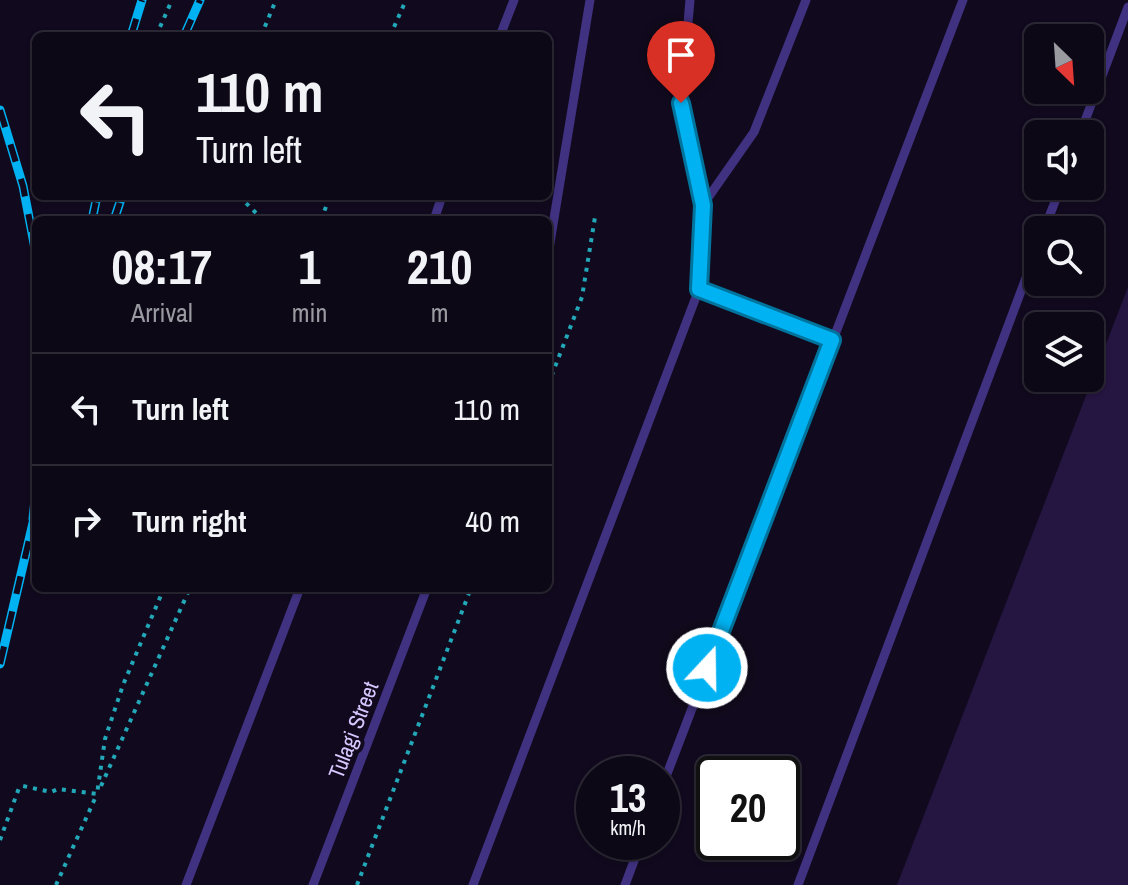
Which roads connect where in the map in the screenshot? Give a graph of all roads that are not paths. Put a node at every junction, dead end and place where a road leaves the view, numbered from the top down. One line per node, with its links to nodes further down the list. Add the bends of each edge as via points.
1 (514, 0): 7 (lane)
2 (590, 0): 10 (lane)
3 (690, 0): 9 (lane, via 681,103)
4 (806, 0): 9 (lane, via 754,132)
5 (963, 0): 13 (lane)
6 (1128, 7): 8 (lane)
7 (502, 32)
8 (1085, 120)
9 (703, 205): 12 (lane)
10 (552, 231)
11 (1024, 283): 22 (lane)
12 (699, 289): 13 (lane); 20 (lane)
13 (832, 340): 16 (lane)
14 (298, 592): 18 (lane)
15 (425, 592): 19 (lane, Tulagi Street)
16 (674, 756)
17 (634, 860): 21 (lane)
18 (186, 885)
19 (313, 885)
20 (473, 885)
21 (625, 885)
22 (798, 885)

